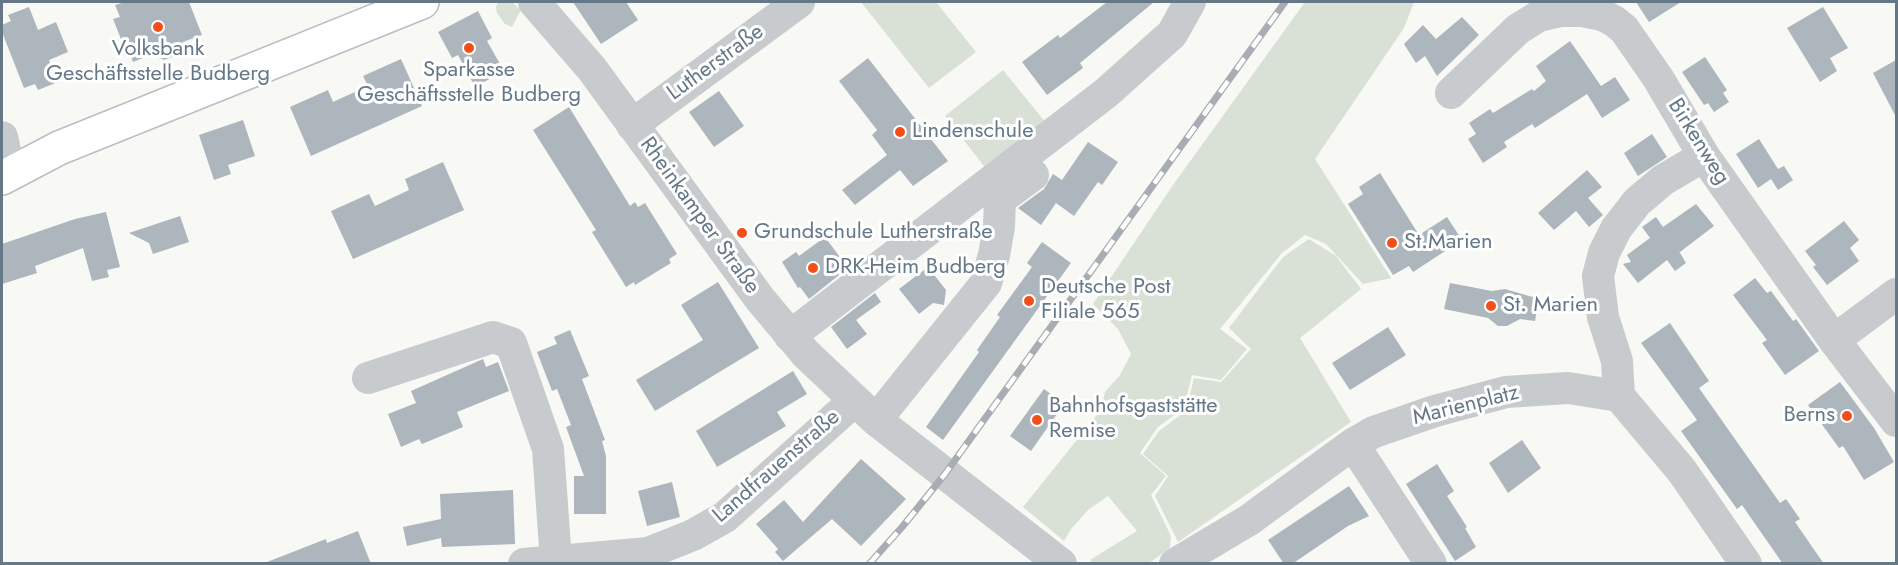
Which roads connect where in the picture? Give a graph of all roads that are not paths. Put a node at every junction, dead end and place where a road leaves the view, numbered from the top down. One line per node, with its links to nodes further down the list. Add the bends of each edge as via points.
1 (422, 2): 10 (main road, via 59,148)
2 (534, 2): 7 (street, Rheinkamper Straße, via 592,69)
3 (799, 2): 7 (street, Lutherstraße)
4 (1190, 2): 6 (street, via 1172,34)
5 (1451, 93): 9 (street, Birkenweg, via 1518,29 1539,16 1561,11 1602,15 1624,29)
6 (1093, 103): 12 (street); 16 (street, via 1089,134 1000,199 999,227 986,283)
7 (632, 125): 12 (street, Rheinkamper Straße)
8 (2, 137): 10 (street)
9 (1704, 156): 13 (street, Birkenweg); 15 (street, via 1637,202 1604,253 1598,276 1603,317 1617,361)
10 (6, 176)
11 (1896, 294): 13 (street)
12 (790, 336): 16 (street, Rheinkamper Straße)
13 (1834, 340): 17 (street, Birkenweg)
14 (368, 378): 19 (street, via 493,337 511,343 548,449)
15 (1620, 396): 18 (street, Marienplatz, via 1568,388 1506,392 1435,411 1374,432); 24 (street, via 1682,471)
16 (865, 411): 19 (street, Landfrauenstraße, via 725,517 693,535 648,554); 21 (street, Rheinkamper Straße)
17 (1896, 421)
18 (1353, 444): 22 (street, Marienplatz, via 1249,520); 23 (street)
19 (556, 561): 20 (street, Landfrauenstraße)
20 (524, 564)
21 (1061, 564)
22 (1175, 564)
23 (1431, 564)
24 (1746, 564)

